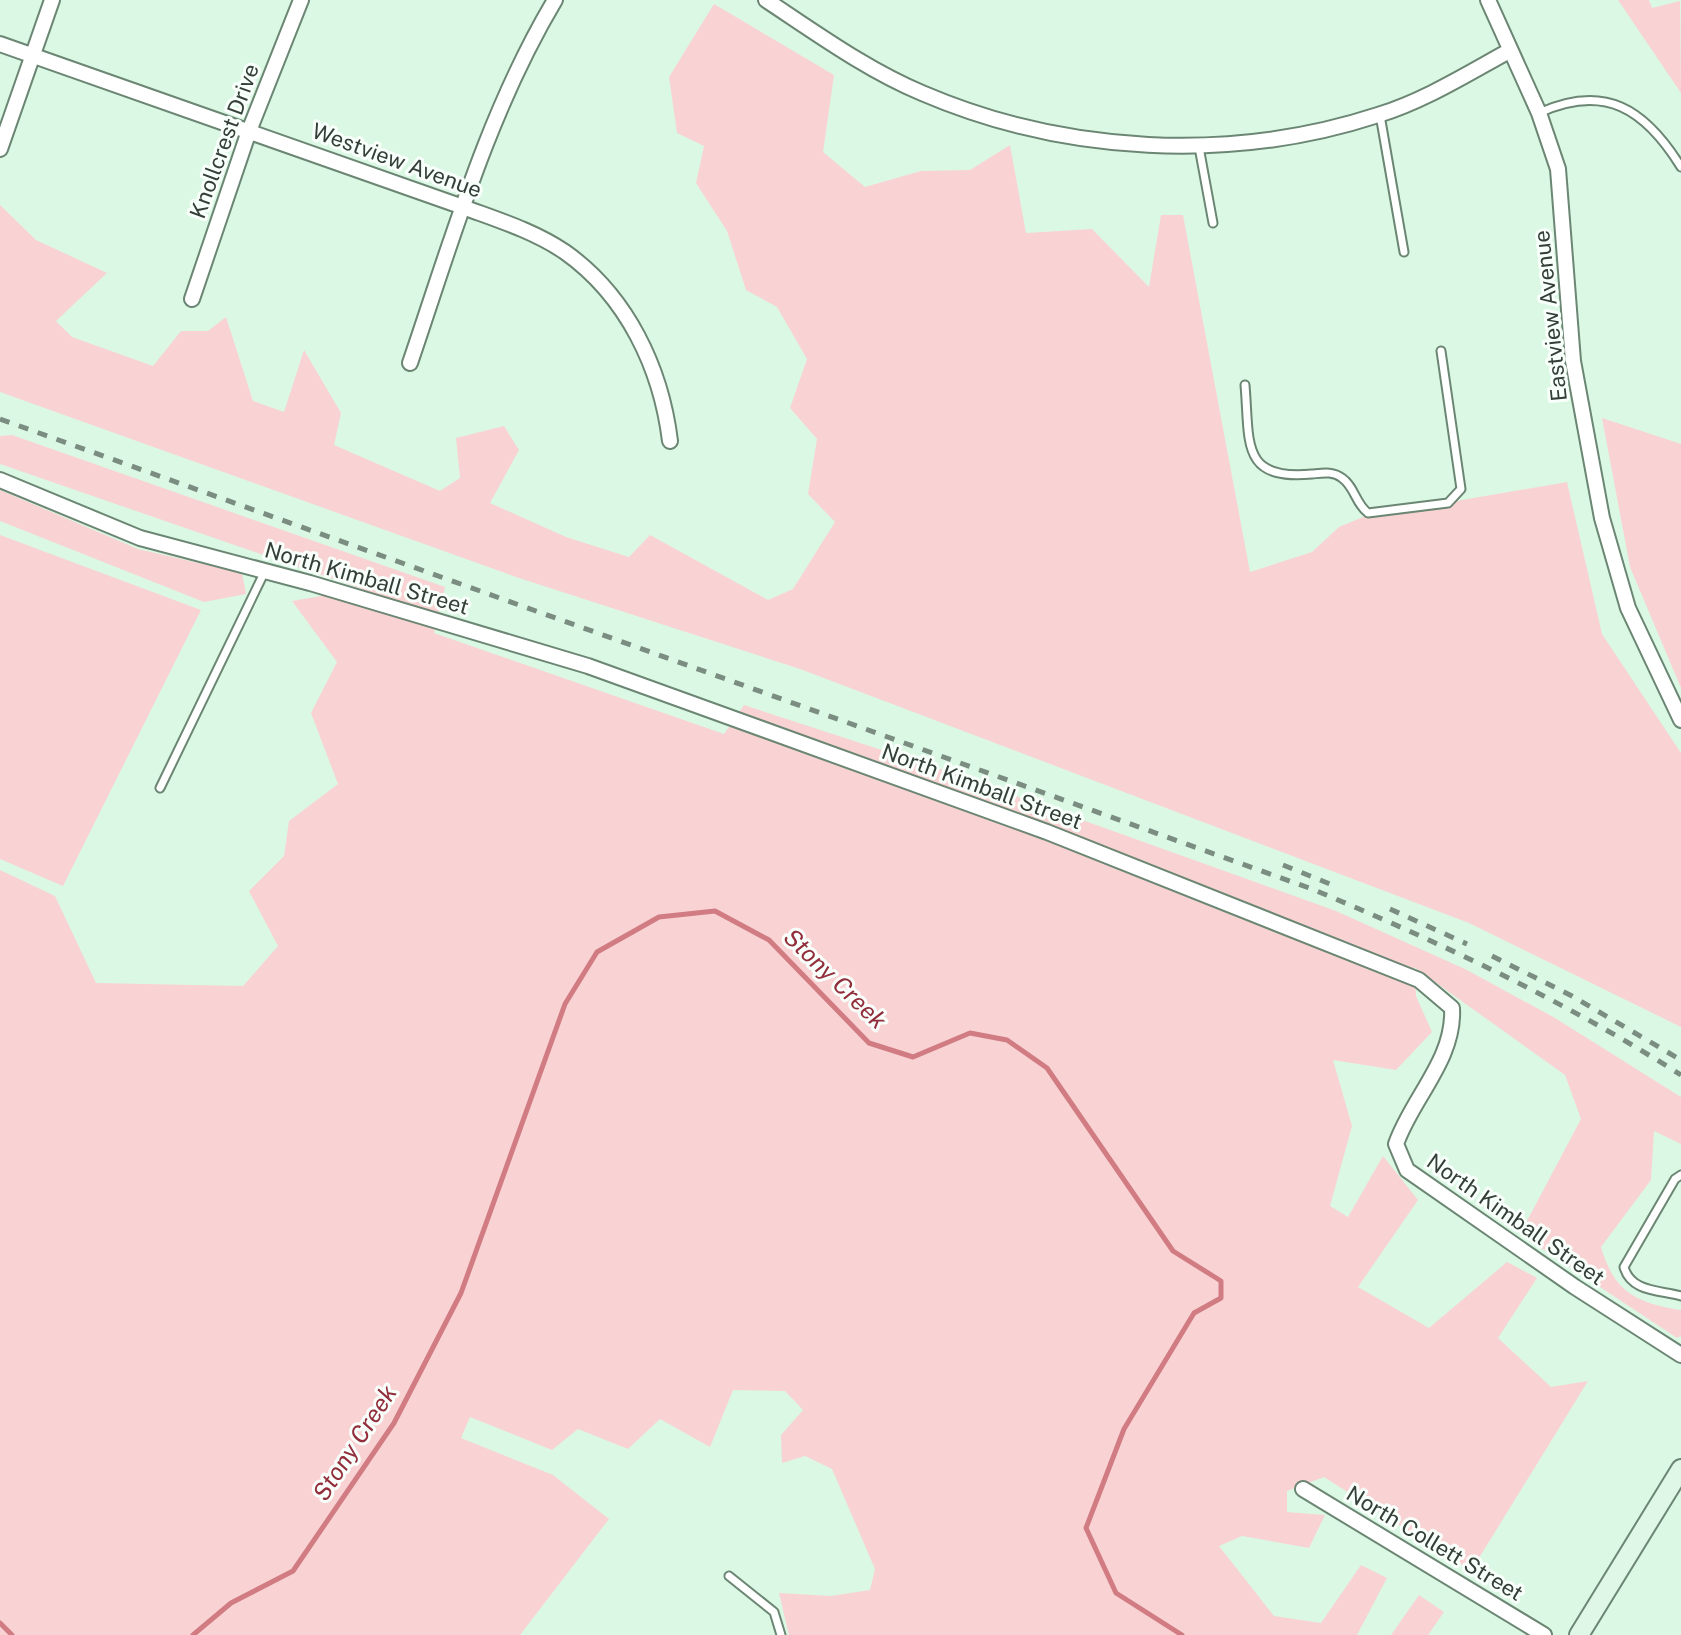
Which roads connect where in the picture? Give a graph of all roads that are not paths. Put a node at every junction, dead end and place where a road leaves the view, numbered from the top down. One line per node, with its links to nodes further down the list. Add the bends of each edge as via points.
1 (52, 0): 8 (street)
2 (301, 0): 11 (street, Knollcrest Drive)
3 (555, 0): 15 (street, via 501,105)
4 (766, 0): 12 (street, via 921,93 1032,128 1102,141)
5 (1488, 0): 7 (street, Eastview Avenue)
6 (0, 44): 8 (street, Westview Avenue)
7 (1509, 51): 9 (street, Eastview Avenue); 10 (street)
8 (33, 55): 11 (street, Westview Avenue); 13 (street)
9 (1539, 113): 14 (lane, via 1584,98 1614,103 1637,114); 25 (street, Eastview Avenue, via 1558,169 1573,361 1602,518 1628,608)
10 (1380, 115): 12 (street, via 1280,141); 17 (lane)
11 (249, 131): 15 (street, Westview Avenue); 18 (street, Knollcrest Drive)
12 (1199, 147): 16 (lane)
13 (0, 149)
14 (1681, 167)
15 (463, 207): 20 (street); 22 (street, Westview Avenue, via 523,229 566,253 619,305 652,361)
16 (1213, 223)
17 (1404, 252)
18 (192, 299)
19 (1441, 351): 21 (lane, via 1461,489 1448,503 1368,513 1342,478 1330,472 1270,474 1257,463 1249,439)
20 (410, 363)
21 (1245, 385)
22 (670, 441)
23 (0, 480): 24 (street, North Kimball Street, via 140,538)
24 (265, 571): 26 (lane); 29 (street, North Kimball Street, via 588,666 1047,832 1419,980 1452,1008 1453,1031 1396,1144 1407,1170)
25 (1681, 720)
26 (160, 788)
27 (1681, 1175): 28 (lane, via 1624,1267 1630,1279 1655,1293)
28 (1681, 1296)
29 (1681, 1355)
30 (1681, 1469): 35 (main road)
31 (1303, 1489): 34 (street, North Collett Street)
32 (729, 1576): 33 (lane, via 774,1612)
33 (781, 1635)
34 (1544, 1635)
35 (1579, 1635)

